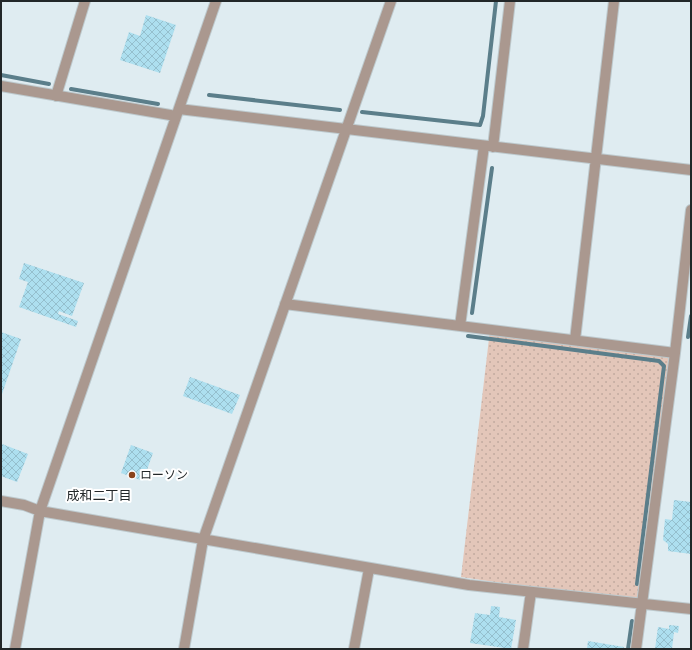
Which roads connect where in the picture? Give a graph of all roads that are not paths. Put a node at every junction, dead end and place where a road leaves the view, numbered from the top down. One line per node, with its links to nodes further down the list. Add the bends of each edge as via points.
1 (84, 1): 7 (street)
2 (216, 1): 8 (street)
3 (391, 1): 9 (street)
4 (510, 1): 10 (street)
5 (614, 1): 11 (street)
6 (1, 86): 7 (street)
7 (56, 96): 8 (street)
8 (177, 113): 9 (street); 20 (street)
9 (346, 130): 10 (street); 15 (street)
10 (488, 147): 11 (street); 16 (street)
11 (595, 160): 12 (street); 17 (street)
12 (691, 170)
13 (691, 210): 14 (street)
14 (686, 296): 18 (street)
15 (285, 304): 16 (street); 21 (street)
16 (460, 326): 17 (street)
17 (575, 340): 18 (street)
18 (675, 354): 24 (street)
19 (1, 500): 20 (street, via 24,504)
20 (40, 511): 21 (street); 26 (street)
21 (203, 540): 22 (street); 27 (street)
22 (369, 568): 23 (street, via 469,585); 28 (street)
23 (531, 592): 24 (street); 29 (street)
24 (642, 604): 25 (street); 30 (street)
25 (691, 608)
26 (14, 649)
27 (184, 649)
28 (354, 649)
29 (523, 649)
30 (636, 649)

